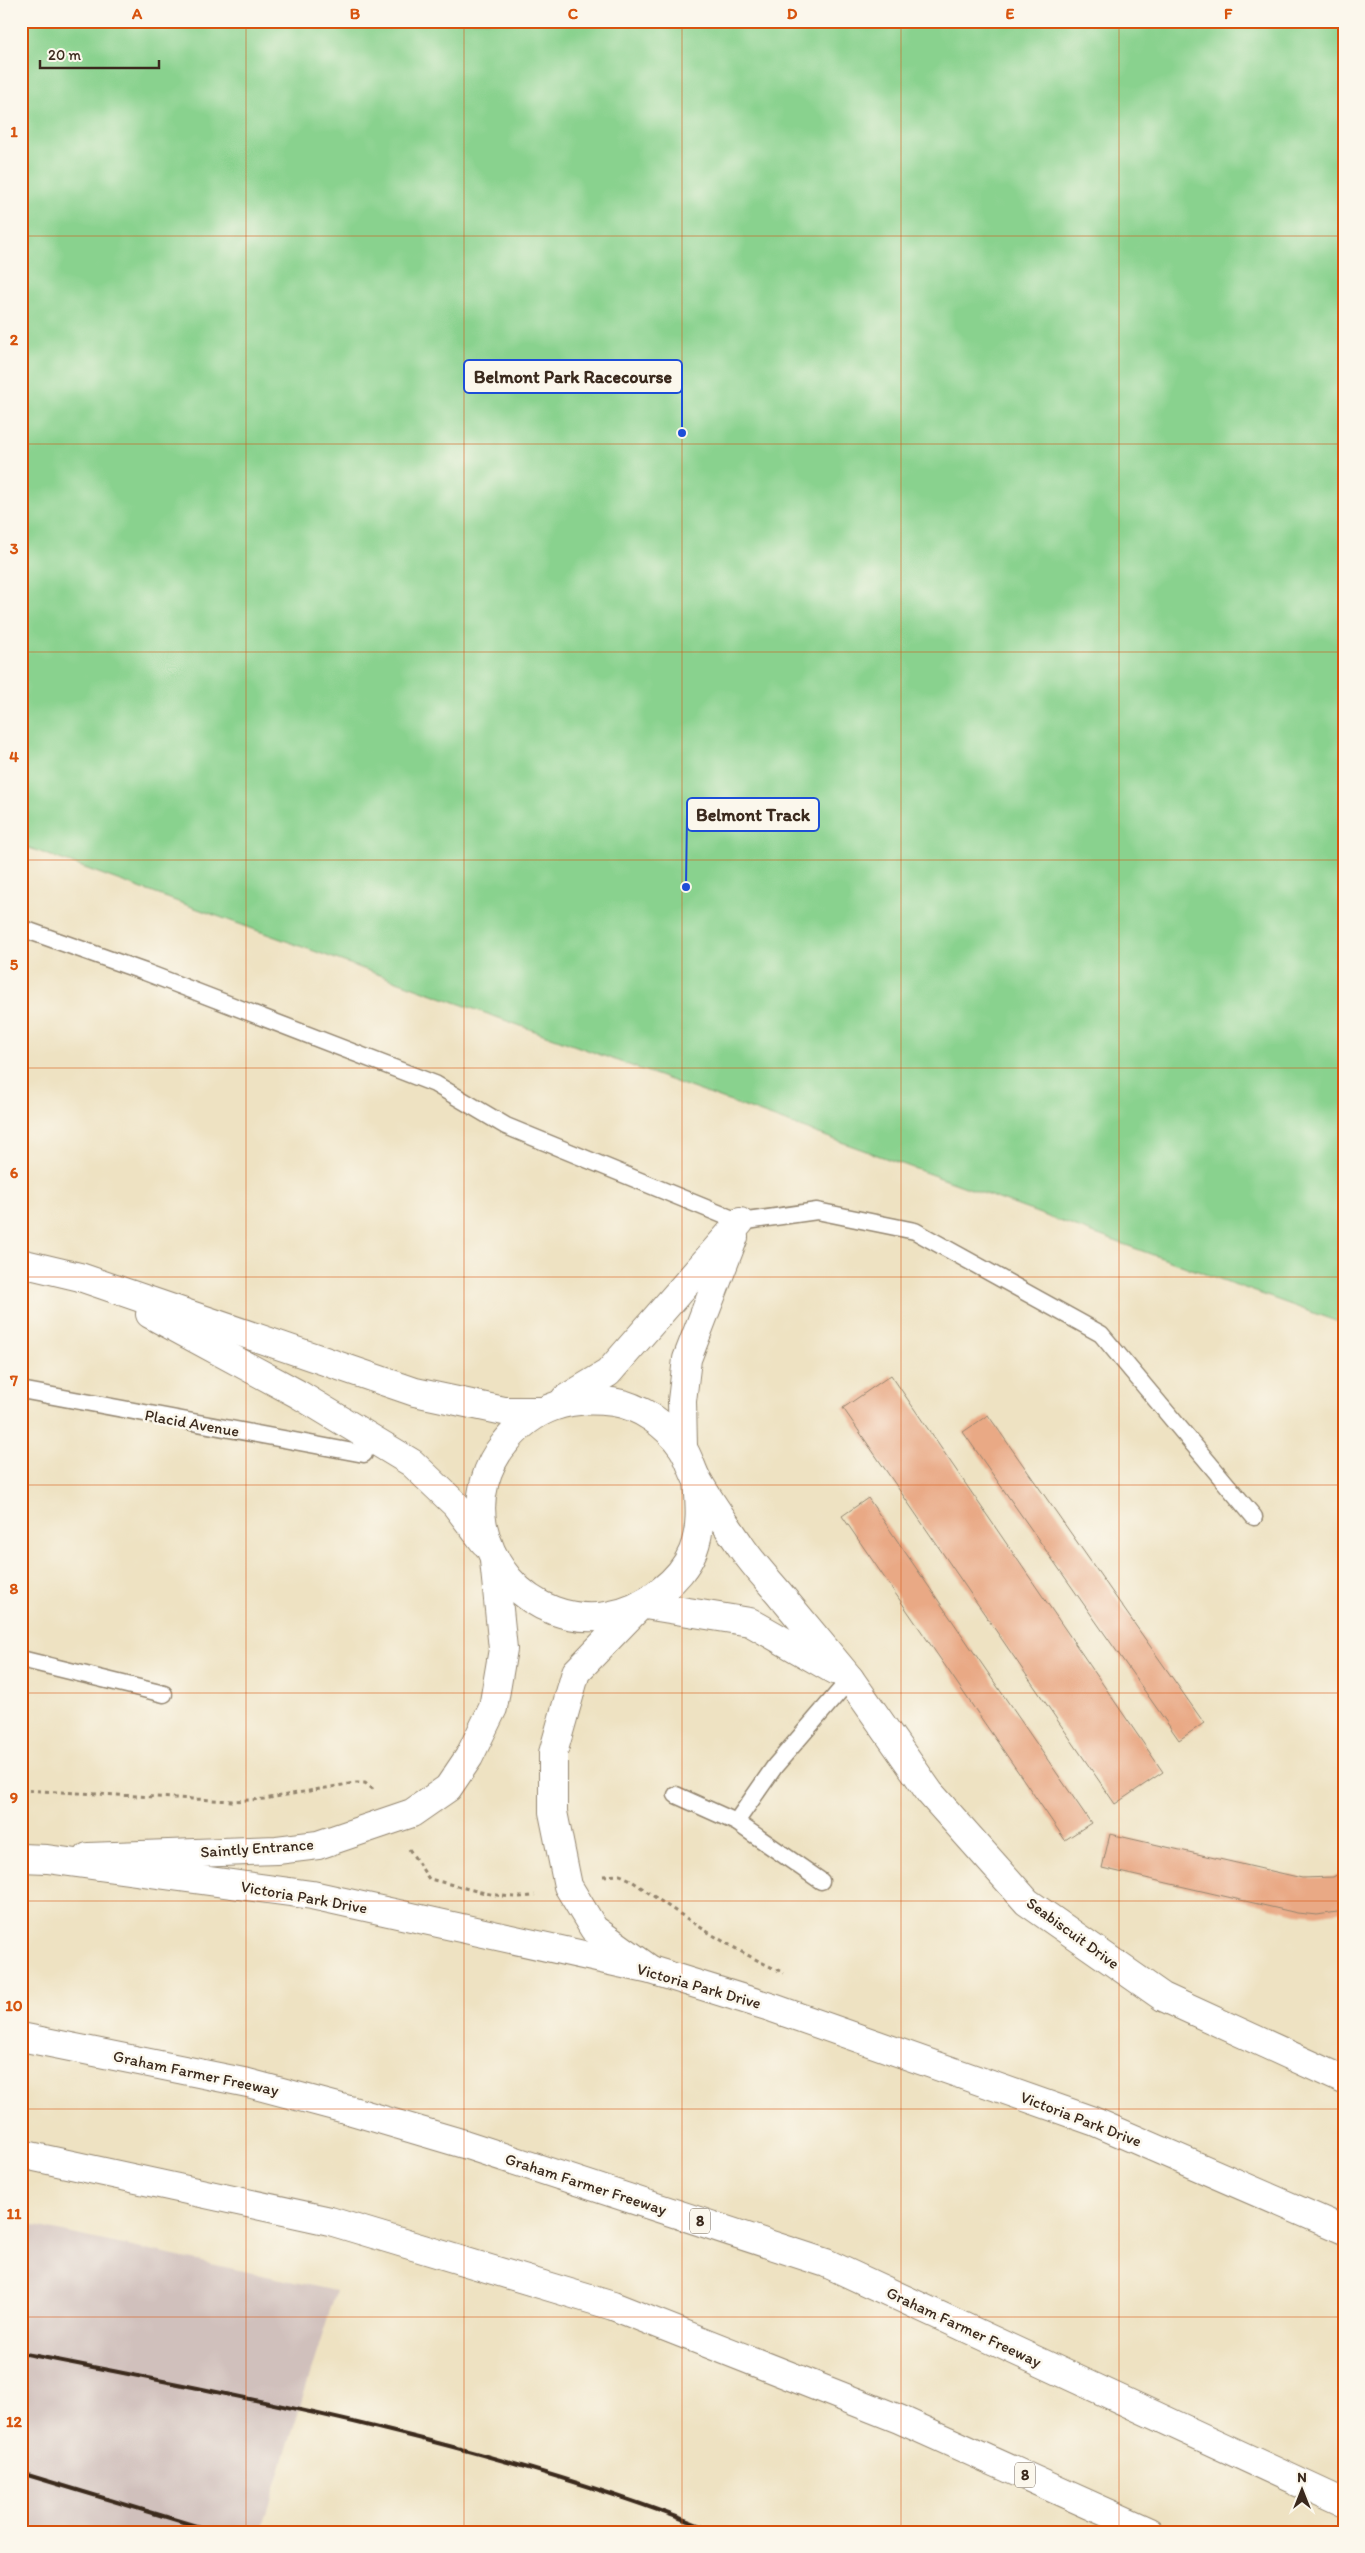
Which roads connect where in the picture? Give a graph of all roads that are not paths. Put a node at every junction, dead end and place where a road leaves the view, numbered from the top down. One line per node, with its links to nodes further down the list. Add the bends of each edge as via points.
1 (21, 928): 2 (lane, via 145,972 435,1084 506,1126)
2 (740, 1222): 6 (main road, Saintly Entrance, via 608,1373); 7 (main road, via 687,1359 682,1401); 10 (lane, via 817,1211 915,1231 1101,1334)
3 (21, 1262): 4 (main road)
4 (80, 1277): 6 (main road, via 415,1392 504,1411); 11 (main road, via 298,1394 412,1463 455,1504)
5 (21, 1390): 8 (lane, Placid Avenue)
6 (548, 1408): 7 (main road, via 589,1399 625,1404 658,1421); 11 (main road, Saintly Entrance, via 516,1429 496,1454 484,1483 481,1516)
7 (683, 1447): 9 (main road)
8 (364, 1454)
9 (698, 1482): 12 (main road, via 701,1518 693,1552 673,1582); 14 (main road, Seabiscuit Drive, via 744,1551)
10 (1254, 1517)
11 (491, 1554): 12 (main road, via 514,1587 541,1606 572,1616 605,1618); 18 (main road, Saintly Entrance, via 503,1648 493,1708 469,1757 448,1788 412,1813 318,1845 277,1850)
12 (641, 1607): 14 (main road, via 750,1622); 20 (main road, via 576,1672 553,1753 553,1812 568,1886 594,1929)
13 (21, 1659): 15 (lane)
14 (850, 1679): 17 (lane, via 775,1766); 22 (main road, Seabiscuit Drive, via 930,1793 1027,1902 1162,1997)
15 (164, 1694)
16 (676, 1795): 17 (lane)
17 (736, 1822): 19 (lane)
18 (34, 1858): 20 (main road, Victoria Park Drive, via 312,1896)
19 (821, 1881)
20 (651, 1970): 24 (main road, Victoria Park Drive, via 773,2008 1093,2121)
21 (21, 2037): 25 (main road, Graham Farmer Freeway / 8, via 248,2083 349,2110 464,2144 826,2263)
22 (1344, 2080)
23 (21, 2154): 26 (main road, 8, via 330,2221 613,2306 900,2419)
24 (1344, 2230)
25 (1344, 2503)
26 (1150, 2532)

